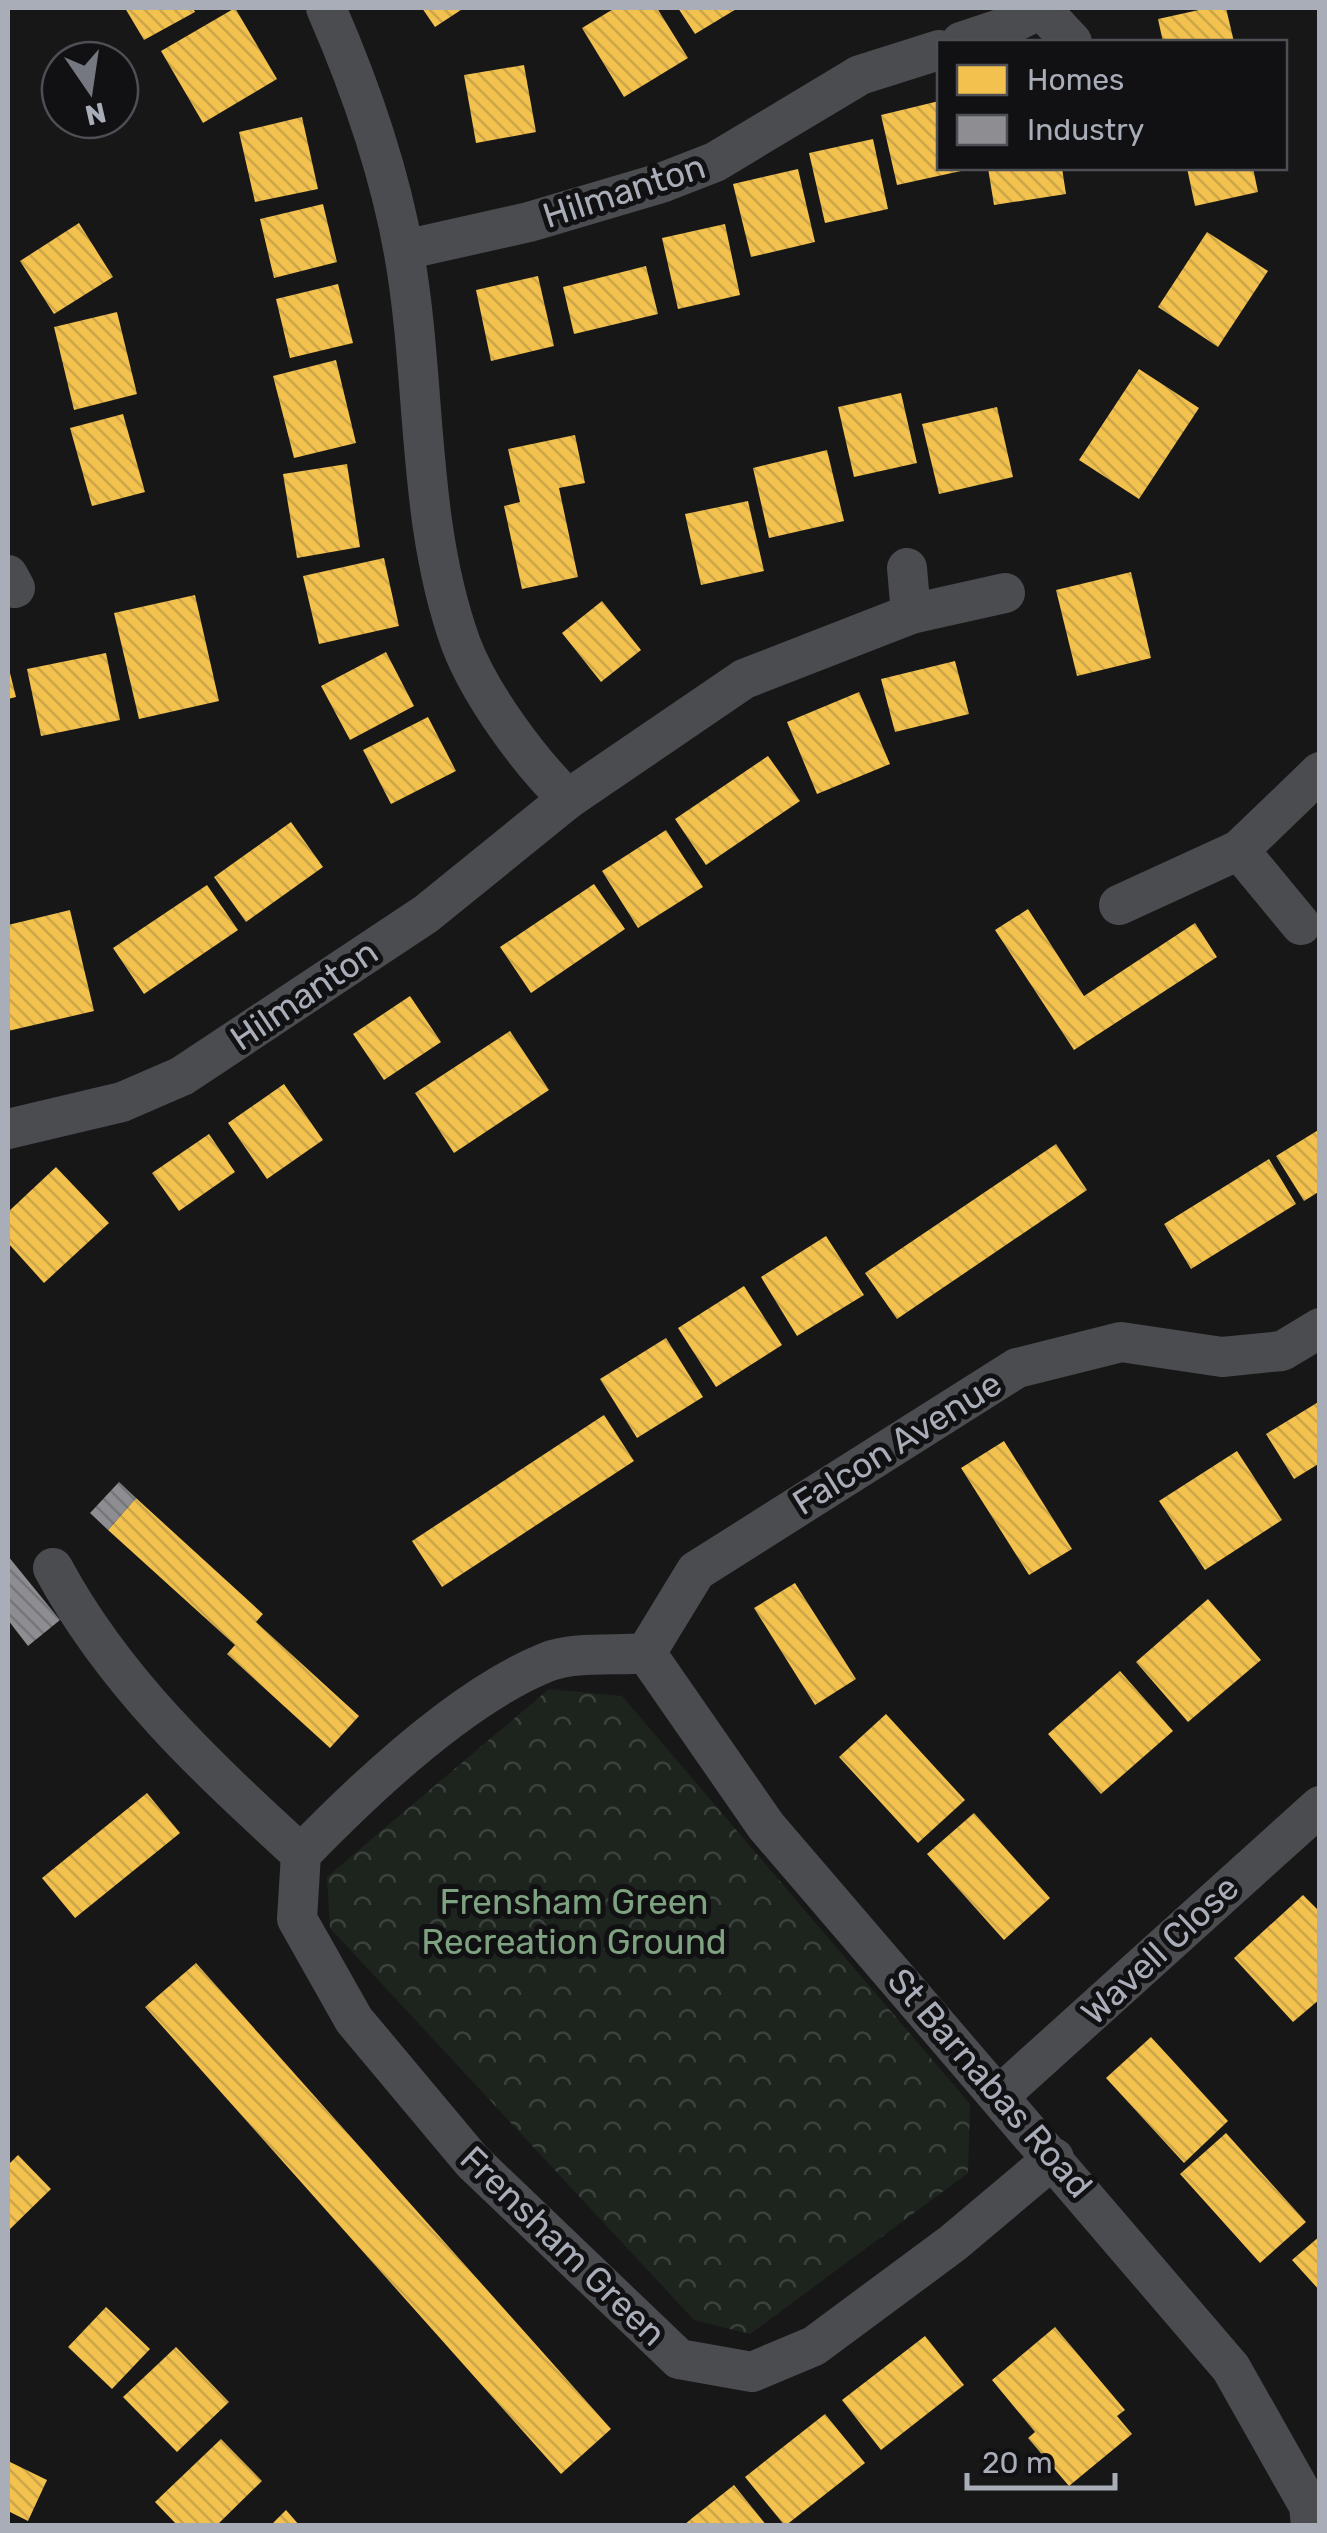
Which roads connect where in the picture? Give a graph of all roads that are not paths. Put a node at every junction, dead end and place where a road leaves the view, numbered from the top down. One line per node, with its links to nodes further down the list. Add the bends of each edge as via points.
1 (326, 8): 6 (street, via 362,92)
2 (1042, 9): 3 (street); 4 (street)
3 (966, 40)
4 (1070, 40)
5 (937, 51): 6 (street, Hilmanton, via 860,75 714,162 661,182)
6 (404, 250): 11 (street, via 433,530 462,646 530,762)
7 (907, 568): 9 (street)
8 (1006, 592): 9 (street, Hilmanton)
9 (911, 614): 11 (street, Hilmanton, via 744,679)
10 (1320, 772): 12 (street)
11 (568, 799): 15 (street, Hilmanton, via 426,914 182,1076 122,1102)
12 (1239, 850): 13 (street); 14 (street)
13 (1118, 905)
14 (1301, 926)
15 (8, 1128)
16 (1320, 1328): 18 (street, Falcon Avenue, via 1282,1351 1222,1357 1120,1342 1017,1368 696,1572)
17 (53, 1568): 20 (street, via 136,1693)
18 (646, 1654): 20 (street, via 550,1661 458,1714); 21 (street, St Barnabas Road, via 766,1826)
19 (1320, 1806): 21 (street, Wavell Close)
20 (301, 1854): 22 (street, Frensham Green, via 298,1919 354,2020 472,2160 679,2359 752,2372 814,2346)
21 (1000, 2095): 22 (street, St Barnabas Road)
22 (1054, 2158): 23 (street, St Barnabas Road, via 1231,2368 1309,2506)
23 (1310, 2526)

